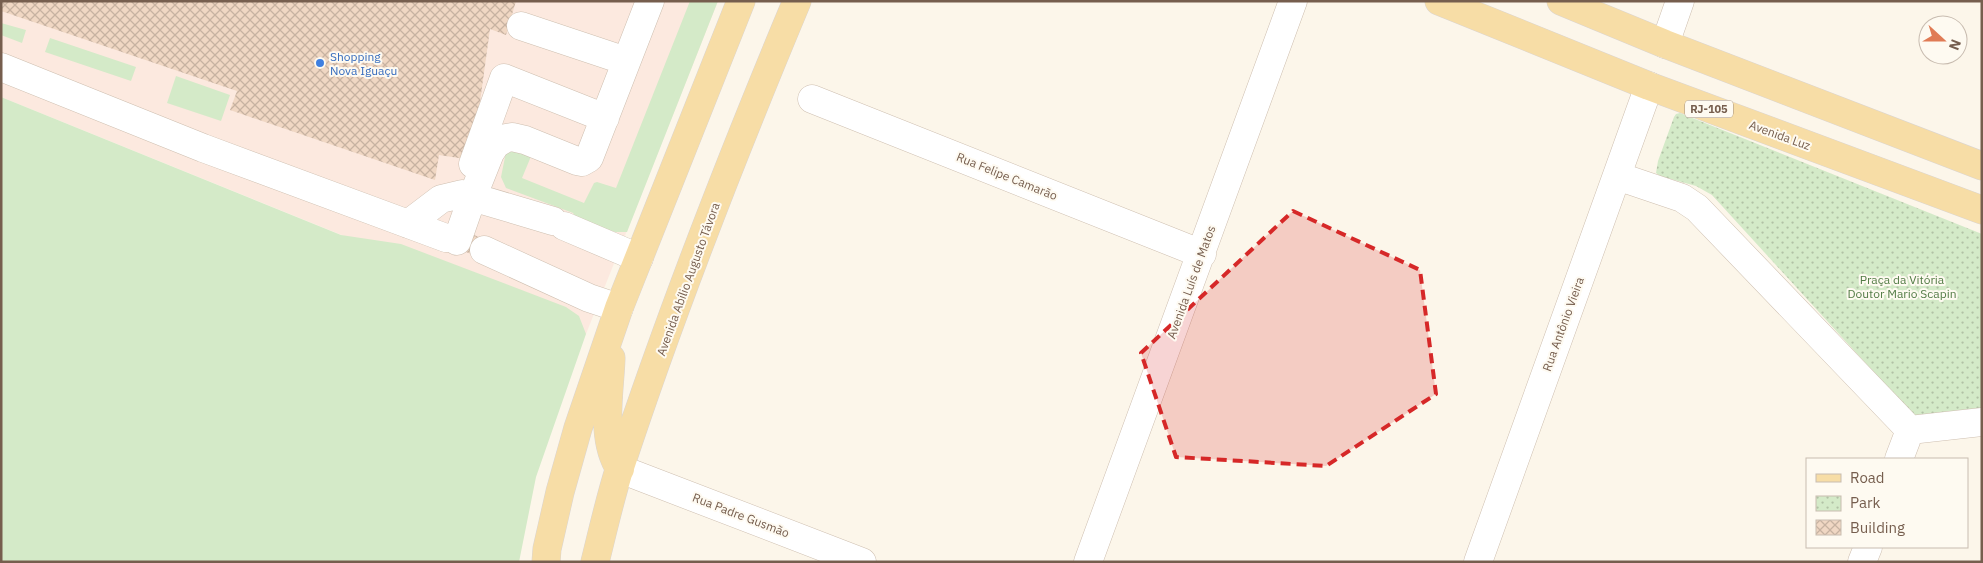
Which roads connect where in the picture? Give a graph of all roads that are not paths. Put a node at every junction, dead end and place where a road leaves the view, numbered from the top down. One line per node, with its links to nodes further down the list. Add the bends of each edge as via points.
1 (650, 1): 10 (street)
2 (741, 1): 22 (main road)
3 (797, 1): 27 (main road, Avenida Abílio Augusto Távora, via 679,298)
4 (1293, 1): 21 (street, Avenida Luís de Matos)
5 (1439, 1): 12 (main road, Avenida Luz / RJ-105)
6 (1560, 1): 9 (main road)
7 (1680, 1): 9 (street)
8 (521, 26): 10 (street)
9 (1664, 44): 15 (main road)
10 (626, 61): 14 (street)
11 (1, 67): 19 (street, via 202,148)
12 (1649, 86): 16 (street, Rua Antônio Vieira); 18 (main road, Avenida Luz / RJ-105)
13 (812, 99): 21 (street, Rua Felipe Camarão)
14 (605, 118): 17 (street, via 592,154 582,162 525,140 512,137 501,141 490,153); 17 (street, via 504,78)
15 (1982, 166)
16 (1617, 176): 25 (street, via 1682,198 1696,208); 33 (street, Rua Antônio Vieira)
17 (467, 196): 19 (street, via 441,200); 20 (street); 22 (street, via 558,224)
18 (1982, 210)
19 (408, 224): 20 (street)
20 (464, 243): 23 (street, via 589,298)
21 (1202, 254): 32 (street, Avenida Luís de Matos)
22 (639, 258): 23 (main road)
23 (616, 318): 27 (main road, via 609,443); 29 (main road, via 578,428)
24 (1982, 422): 25 (street)
25 (1910, 430): 26 (street)
26 (1899, 458)
27 (620, 469): 30 (main road, Avenida Abílio Augusto Távora); 31 (street, Rua Padre Gusmão)
28 (1868, 548): 34 (street)
29 (546, 562)
30 (595, 562)
31 (862, 562)
32 (1088, 562)
33 (1478, 562)
34 (1862, 562)

